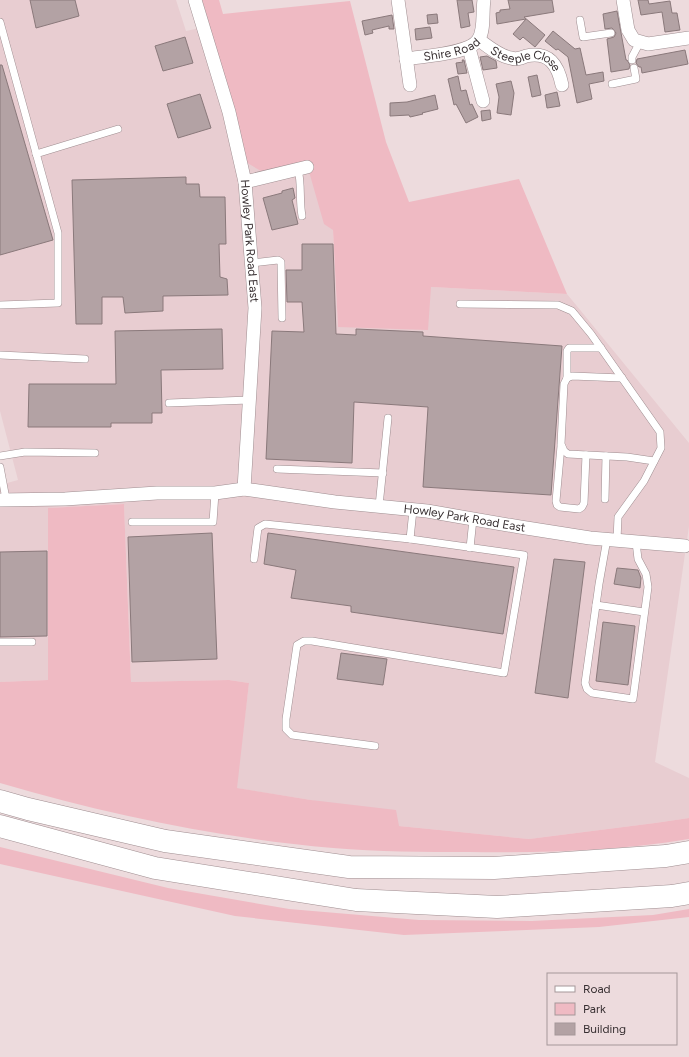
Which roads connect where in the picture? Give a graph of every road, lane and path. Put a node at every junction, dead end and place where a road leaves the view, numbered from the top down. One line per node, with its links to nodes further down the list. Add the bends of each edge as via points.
1 (195, 0): 21 (street, Howley Park Road East, via 229,112)
2 (398, 0): 11 (street, Shire Road)
3 (484, 0): 10 (street, Shire Road, via 481,32)
4 (623, 0): 9 (street, via 625,27 634,40)
5 (580, 20): 7 (lane, via 583,37)
6 (0, 22): 19 (lane)
7 (611, 32)
8 (689, 38): 9 (street, via 648,44)
9 (640, 42): 12 (lane)
10 (474, 44): 11 (street, Shire Road, via 456,52); 16 (street, Steeple Close, via 512,59 543,56 551,60 557,68); 17 (street)
11 (406, 59): 14 (street, Shire Road)
12 (632, 60)
13 (634, 68): 15 (lane, via 636,79)
14 (410, 84)
15 (612, 84)
16 (562, 85)
17 (484, 101)
18 (118, 129): 19 (lane)
19 (36, 154): 25 (lane, via 58,233 58,303)
20 (302, 168): 21 (street); 22 (lane)
21 (245, 182): 23 (street, Howley Park Road East)
22 (302, 216)
23 (251, 263): 26 (lane, via 278,260 281,262); 32 (street, Howley Park Road East, via 255,308)
24 (460, 304): 27 (lane, via 558,305 572,311)
25 (0, 305)
26 (282, 318)
27 (601, 348): 30 (lane, via 569,348); 31 (lane)
28 (0, 355): 29 (lane)
29 (85, 358)
30 (566, 378): 31 (lane); 35 (lane)
31 (622, 378): 40 (lane, via 660,432 661,448)
32 (249, 400): 33 (lane); 44 (street, Howley Park Road East)
33 (169, 403)
34 (388, 418): 43 (lane)
35 (561, 444): 37 (lane, via 568,454); 37 (lane, via 556,501 560,507 582,507)
36 (95, 453): 38 (lane, via 25,452)
37 (586, 455): 39 (lane)
38 (0, 456)
39 (606, 456): 40 (lane); 46 (lane)
40 (654, 461): 53 (lane, via 618,517)
41 (0, 467): 47 (lane)
42 (277, 469): 43 (lane)
43 (383, 473): 48 (lane)
44 (244, 489): 45 (street, Howley Park Road East); 48 (street, Howley Park Road East)
45 (215, 493): 47 (street, Howley Park Road East); 51 (lane, via 213,522)
46 (604, 499)
47 (3, 500)
48 (380, 506): 49 (street, Howley Park Road East)
49 (413, 510): 50 (street, Howley Park Road East); 52 (lane)
50 (473, 519): 53 (street, Howley Park Road East); 56 (lane)
51 (132, 522)
52 (410, 539): 56 (lane); 57 (lane, via 265,524 258,528)
53 (612, 540): 54 (street, Howley Park Road East); 58 (lane, via 599,584)
54 (636, 542): 55 (street, Howley Park Road East); 59 (lane, via 638,559 648,578)
55 (685, 546)
56 (470, 548): 62 (lane, via 524,555 504,672 312,641 304,641 297,645 286,729 292,735)
57 (254, 559)
58 (596, 605): 59 (lane); 59 (lane, via 585,683 587,690 633,699)
59 (644, 612)
60 (0, 642): 61 (lane)
61 (32, 642)
62 (375, 746)
63 (0, 801): 65 (highway, via 165,841 349,867 494,868 666,856)
64 (0, 826): 66 (highway, via 155,868 356,900 497,907)
65 (689, 852)
66 (689, 893)

